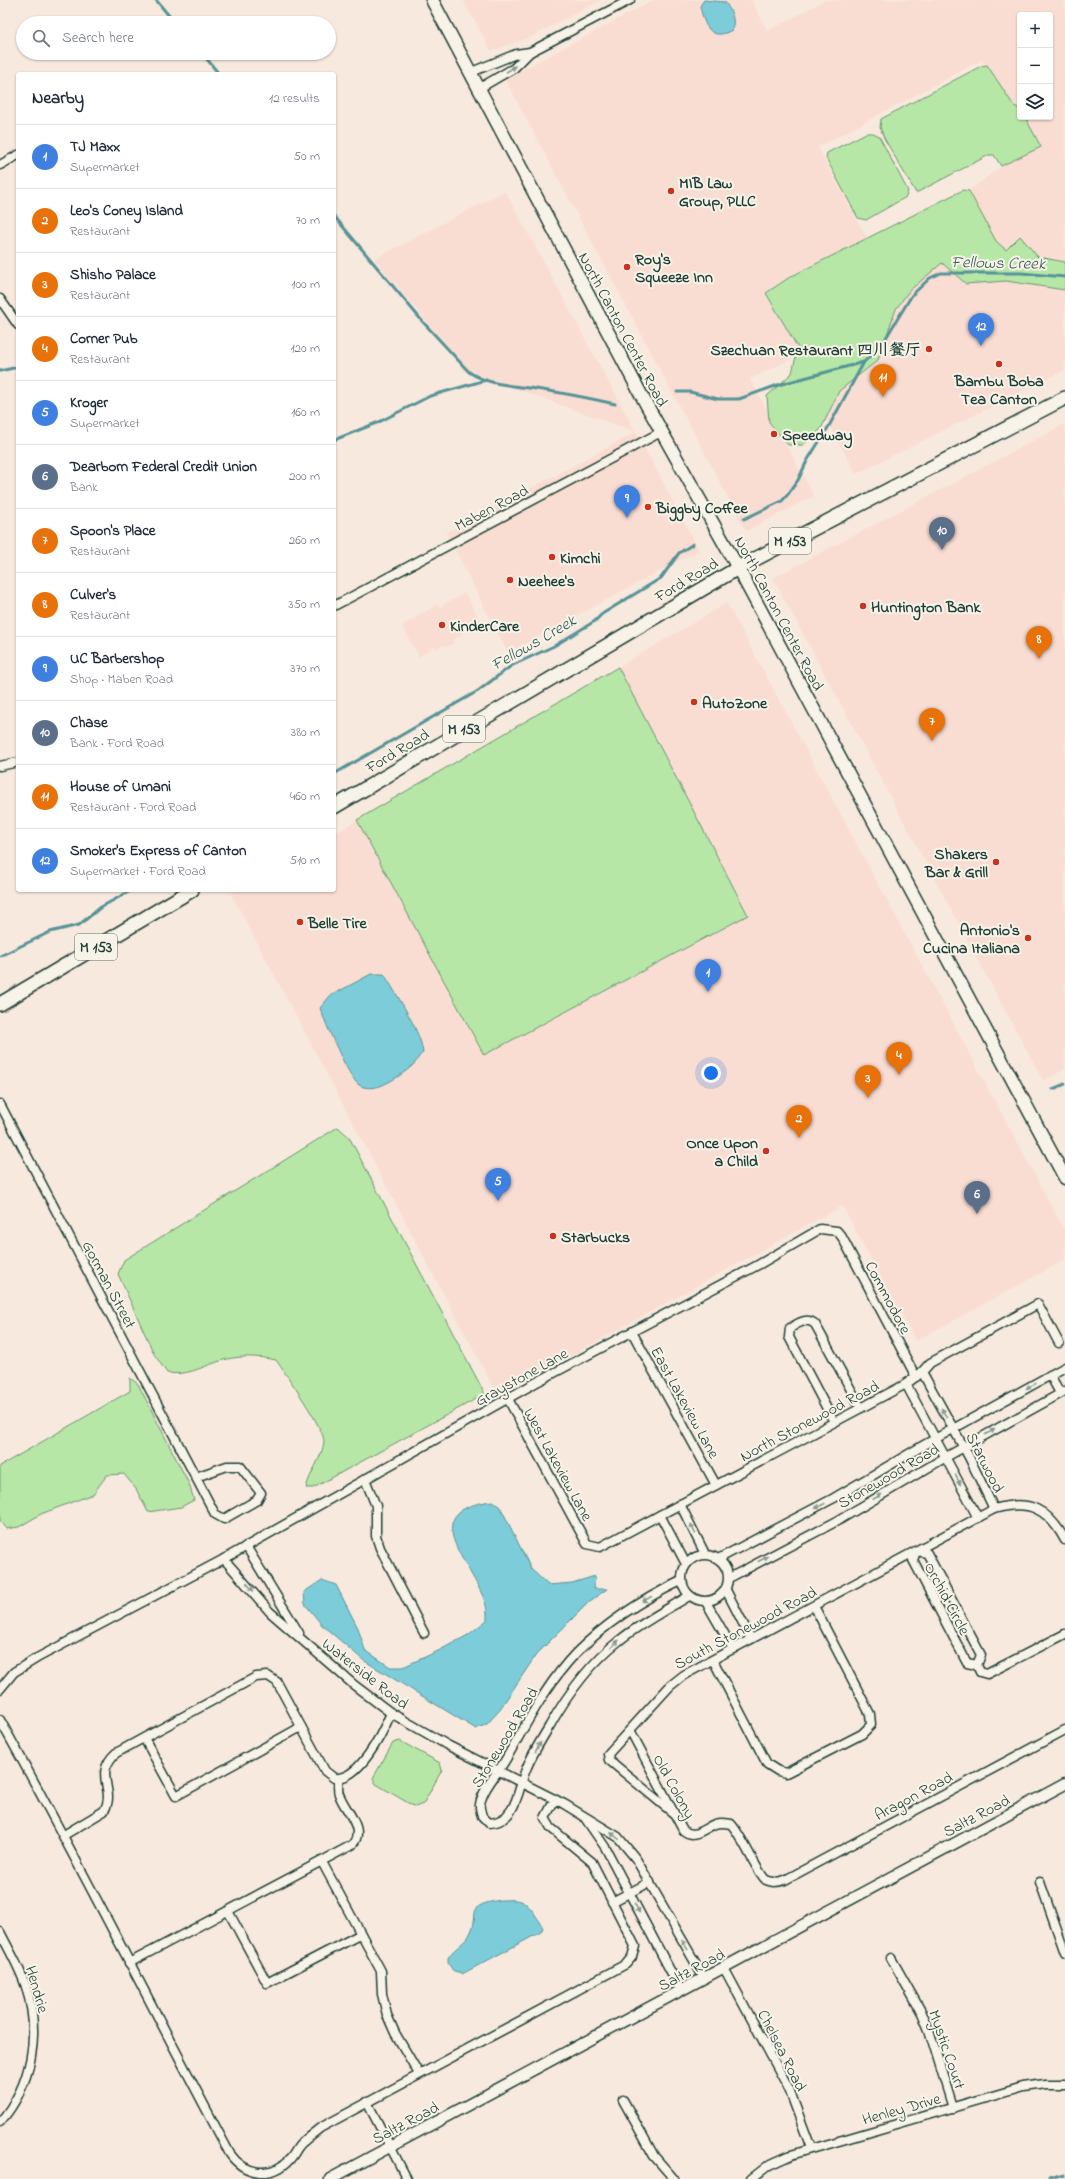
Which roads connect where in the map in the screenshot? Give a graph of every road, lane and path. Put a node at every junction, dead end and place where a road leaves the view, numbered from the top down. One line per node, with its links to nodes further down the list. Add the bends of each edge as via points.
1 (432, 0): 4 (main road, North Canton Center Road)
2 (630, 0): 3 (street)
3 (530, 52): 4 (street, via 516,54); 5 (street, one-way to 3, via 514,68)
4 (469, 73): 5 (main road, North Canton Center Road)
5 (478, 89): 11 (main road, North Canton Center Road)
6 (16, 156): 7 (street)
7 (0, 165)
8 (0, 299): 9 (street)
9 (16, 322)
10 (1065, 398): 12 (main road, Ford Road / M 153)
11 (661, 432): 12 (main road, North Canton Center Road); 13 (street, Maben Road)
12 (738, 568): 16 (main road, Ford Road / M 153); 20 (main road, North Canton Center Road)
13 (336, 605)
14 (16, 762): 15 (street)
15 (0, 766)
16 (336, 806)
17 (189, 892): 18 (main road, M 153)
18 (0, 1004)
19 (0, 1104): 36 (street, Gorman Street)
20 (1065, 1178)
21 (837, 1231): 22 (street, Graystone Lane, via 820,1229); 25 (street, Commodore)
22 (632, 1332): 29 (street, Graystone Lane); 38 (street, East Lakeview Lane)
23 (1059, 1343): 25 (street, North Stonewood Road, via 1038,1304 930,1363)
24 (1065, 1367): 26 (street, Stonewood Road)
25 (919, 1374): 27 (street, North Stonewood Road); 32 (street, Starwood, one-way to 25)
26 (1050, 1375): 28 (street, Stonewood Road); 32 (street, Stonewood Road, one-way to 32)
27 (906, 1384): 30 (street, North Stonewood Road); 33 (street, Starwood)
28 (1063, 1392): 34 (street, Stonewood Road, one-way to 28)
29 (508, 1399): 37 (street, Graystone Lane); 44 (street, West Lakeview Lane)
30 (860, 1408): 31 (street, North Stonewood Road); 31 (street, via 815,1324 810,1320 804,1320 790,1328 789,1337)
31 (834, 1422): 38 (street, North Stonewood Road)
32 (953, 1429): 33 (street, Stonewood Road); 34 (street, Starwood)
33 (936, 1438): 35 (street, Starwood); 49 (street, Stonewood Road, one-way to 49, via 834,1498)
34 (963, 1447): 35 (street, Stonewood Road); 40 (street, Starwood)
35 (946, 1456): 42 (street, Starwood, one-way to 42); 51 (street, Stonewood Road, one-way to 35, via 839,1520)
36 (196, 1477): 36 (street, Gorman Street, via 215,1514 224,1519 257,1500 261,1493 240,1466 227,1466)
37 (365, 1479): 45 (street, Graystone Lane); 57 (street, via 376,1506 376,1536 380,1548)
38 (716, 1485): 39 (street, North Stonewood Road)
39 (680, 1504): 41 (street, North Stonewood Road); 47 (street, one-way to 39)
40 (994, 1509): 42 (street, South Stonewood Road); 43 (street, Starwood, via 1020,1504 1040,1510 1055,1523)
41 (660, 1515): 44 (street, North Stonewood Road, via 600,1547); 50 (street)
42 (978, 1518): 46 (street, South Stonewood Road)
43 (1065, 1540)
44 (587, 1544)
45 (246, 1546): 48 (street, Graystone Lane); 60 (street, Waterside Road)
46 (916, 1551): 56 (street, South Stonewood Road); 63 (street, Orchid Circle, via 913,1560 967,1663); 63 (street, Orchid Circle, via 927,1553 981,1655)
47 (705, 1554): 49 (street); 50 (street, via 695,1557)
48 (224, 1558): 60 (street, Waterside Road, one-way to 60, via 270,1612); 64 (street, Graystone Lane, via 37,1658 14,1672)
49 (718, 1559): 51 (street, via 724,1564)
50 (686, 1564): 52 (street)
51 (729, 1578): 53 (street)
52 (682, 1580): 54 (street); 71 (street, Stonewood Road, one-way to 71, via 634,1606 608,1624 576,1653 533,1713)
53 (726, 1590): 55 (street, via 718,1598); 59 (street)
54 (689, 1596): 55 (street); 73 (street, Stonewood Road, one-way to 54, via 526,1768 570,1690 619,1640)
55 (706, 1602): 61 (street)
56 (814, 1606): 59 (street, South Stonewood Road); 62 (street, via 870,1714 871,1725 862,1734 786,1773 778,1771 767,1764)
57 (424, 1633)
58 (1065, 1634): 63 (street, via 995,1672 987,1674)
59 (751, 1639): 61 (street, South Stonewood Road)
60 (304, 1641): 65 (street, Waterside Road)
61 (733, 1649): 62 (street, South Stonewood Road)
62 (713, 1660): 68 (street, South Stonewood Road, via 676,1680)
63 (978, 1668)
64 (0, 1689)
65 (391, 1714): 71 (street, Waterside Road); 72 (street, via 359,1767 348,1776)
66 (0, 1720): 79 (street)
67 (301, 1727): 70 (street, via 276,1682 268,1676 260,1675); 70 (street, via 176,1796); 72 (street, via 325,1771 330,1777)
68 (630, 1730): 76 (street, Old Colony); 76 (street, South Stonewood Road, via 608,1754 609,1760)
69 (1065, 1730): 78 (street, Aragon Road, via 785,1880 773,1882 764,1877 739,1832)
70 (144, 1738): 79 (street, via 120,1751 107,1763 104,1776 109,1796 104,1811)
71 (500, 1770): 73 (street, Waterside Road); 73 (street, Stonewood Road, via 488,1786 480,1804 482,1816 489,1822 497,1822 508,1814 517,1800)
72 (338, 1779): 80 (street, via 339,1795 355,1823 356,1837 348,1848)
73 (522, 1782): 75 (street, Waterside Road)
74 (1065, 1784): 91 (street, Saltz Road)
75 (555, 1799): 77 (street, Waterside Road); 84 (street, via 545,1818 551,1828 592,1862)
76 (673, 1813): 78 (street, Old Colony, via 687,1834 716,1824)
77 (582, 1814): 81 (street, Waterside Road, one-way to 77, via 618,1837); 83 (street, Waterside Road, via 605,1847)
78 (731, 1824)
79 (64, 1835): 90 (street)
80 (322, 1862): 85 (street); 87 (street)
81 (650, 1882): 83 (street); 92 (street, Waterside Road, one-way to 81)
82 (1040, 1882): 88 (street)
83 (630, 1892): 84 (street); 93 (street, Waterside Road, one-way to 93)
84 (612, 1902): 94 (street, via 635,1946 632,1957 626,1964)
85 (228, 1912): 87 (street, via 267,1983); 90 (street)
86 (0, 1932): 99 (street, Hendrie, via 22,1976 31,2004 33,2025 33,2046 26,2077 12,2107)
87 (361, 1934): 94 (street, via 381,1971 382,1994 392,2027)
88 (1065, 1953)
89 (891, 1958): 98 (street, Mystic Court, via 922,2012)
90 (129, 1963): 97 (street, via 230,2154 237,2163 249,2171 264,2173 278,2169 290,2159 301,2142 320,2128)
91 (724, 1968): 92 (street, Saltz Road); 101 (street, Chelsea Road, via 789,2089)
92 (704, 1978): 93 (street, Saltz Road)
93 (681, 1991): 100 (street, Saltz Road)
94 (418, 2074): 97 (street)
95 (1065, 2084): 98 (street, Henley Drive, via 1034,2085)
96 (623, 2100): 104 (street, via 654,2156)
97 (367, 2102): 100 (street)
98 (953, 2108): 101 (street, Henley Drive)
99 (0, 2122)
100 (390, 2147): 102 (street, Saltz Road); 103 (street)
101 (811, 2148): 105 (street, Henley Drive, via 782,2158)
102 (330, 2179)
103 (407, 2179)
104 (674, 2179)
105 (751, 2179)

